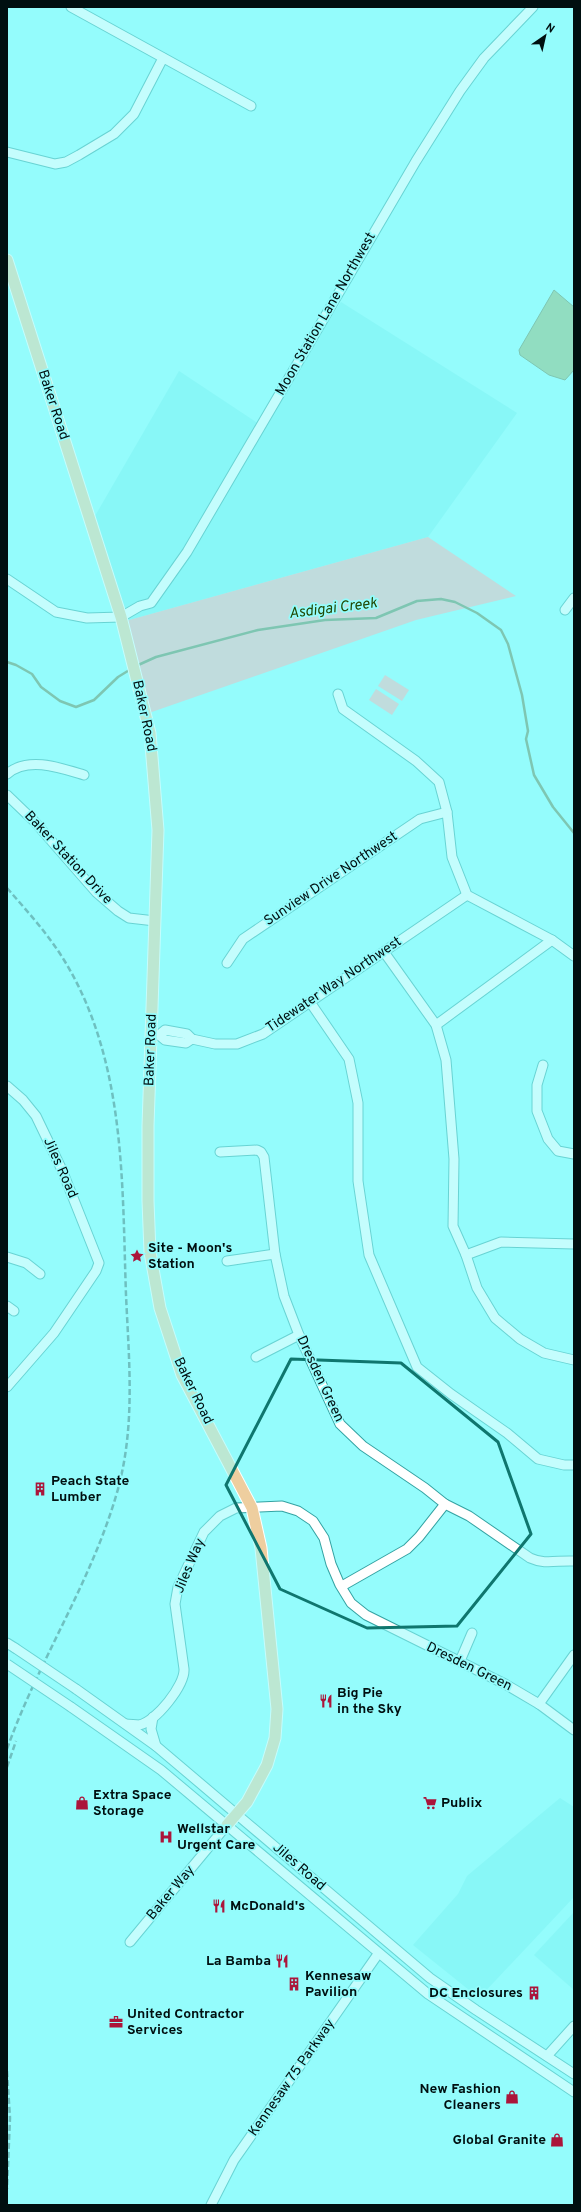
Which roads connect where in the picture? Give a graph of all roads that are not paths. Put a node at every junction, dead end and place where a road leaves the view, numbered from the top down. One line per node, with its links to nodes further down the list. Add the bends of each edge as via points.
1 (71, 7): 3 (street)
2 (532, 7): 10 (street, Moon Station Lane Northwest, via 484,58 416,161 187,552 151,602)
3 (163, 58): 4 (street); 5 (street, via 134,114 114,134 66,162 55,164)
4 (251, 106)
5 (7, 152)
6 (7, 260): 10 (main road, Baker Road)
7 (7, 579): 10 (street, via 56,612 86,618)
8 (574, 598): 9 (street)
9 (565, 610)
10 (120, 617): 17 (main road, Baker Road, via 150,734 158,808)
11 (338, 694): 15 (street, via 343,709 416,761 439,782)
12 (7, 774): 13 (street, via 20,766 42,765)
13 (84, 775)
14 (7, 795): 17 (street, Baker Station Drive, via 34,821 96,892 118,911 129,918)
15 (447, 812): 16 (street, via 452,857); 21 (street, Sunview Drive Northwest, via 420,819 243,939)
16 (467, 894): 18 (street); 19 (street, Tidewater Way Northwest)
17 (155, 921): 24 (main road, Baker Road)
18 (552, 940): 20 (street); 23 (street)
19 (384, 952): 22 (street, Tidewater Way Northwest); 23 (street)
20 (574, 956)
21 (227, 963)
22 (310, 1002): 24 (street, Tidewater Way Northwest, via 263,1034 236,1044 215,1044 192,1039 186,1043 165,1040); 39 (street, via 349,1059 358,1103 358,1181 369,1255 418,1367 538,1459 564,1466)
23 (436, 1025): 31 (street, via 446,1060 454,1159 453,1226)
24 (156, 1035): 41 (main road, Baker Road, via 148,1201 150,1252 160,1308 182,1375)
25 (543, 1065): 28 (street, via 537,1085 536,1111 548,1139 558,1151)
26 (7, 1086): 38 (street, Jiles Road, via 36,1116 62,1170 99,1260 96,1271 54,1333)
27 (220, 1152): 30 (street, Dresden Green, via 257,1150 264,1157)
28 (574, 1154)
29 (574, 1244): 31 (street, via 501,1242)
30 (275, 1254): 33 (street); 35 (street, Dresden Green, via 284,1296)
31 (466, 1255): 37 (street, via 477,1288 495,1318 520,1339 544,1353)
32 (7, 1256): 34 (street, via 26,1263)
33 (227, 1261)
34 (40, 1274)
35 (299, 1335): 36 (street); 40 (street, Dresden Green, via 340,1424 363,1446)
36 (256, 1357)
37 (574, 1360)
38 (7, 1387)
39 (574, 1465)
40 (445, 1504): 42 (street, Dresden Green, via 469,1516 537,1561); 43 (street, via 407,1549)
41 (252, 1508): 43 (street, Dresden Green, via 282,1506 298,1511 313,1521 324,1538 336,1578); 50 (street, Jiles Way, via 236,1508 220,1516 204,1532 194,1550 178,1587 175,1604 183,1678 175,1693); 54 (main road, Baker Road, via 261,1548 277,1724 267,1765 247,1802)
42 (574, 1561)
43 (342, 1586): 47 (street, Dresden Green, via 351,1603 370,1618)
44 (472, 1633): 47 (street)
45 (11, 1645): 51 (street, Jiles Road, bridge)
46 (574, 1655): 49 (street)
47 (460, 1662): 49 (street, Dresden Green)
48 (7, 1664): 55 (street, Jiles Road, bridge, via 140,1754)
49 (539, 1704): 52 (street, Dresden Green)
50 (153, 1717): 51 (street, Jiles Way, via 140,1725); 53 (street, via 151,1729)
51 (126, 1724): 53 (street, Jiles Road)
52 (574, 1730)
53 (156, 1746): 54 (street, Jiles Road)
54 (236, 1814): 55 (main road, Baker Road); 59 (street, Jiles Road, via 430,1978)
55 (228, 1825): 56 (street, Baker Way); 57 (street, Jiles Road)
56 (130, 1942)
57 (378, 1954): 61 (street, Jiles Road, via 454,2014); 62 (street, Kennesaw 75 Parkway, via 234,2160)
58 (574, 2026): 59 (street)
59 (547, 2056): 60 (street, Jiles Road)
60 (574, 2074)
61 (574, 2092)
62 (211, 2205)

